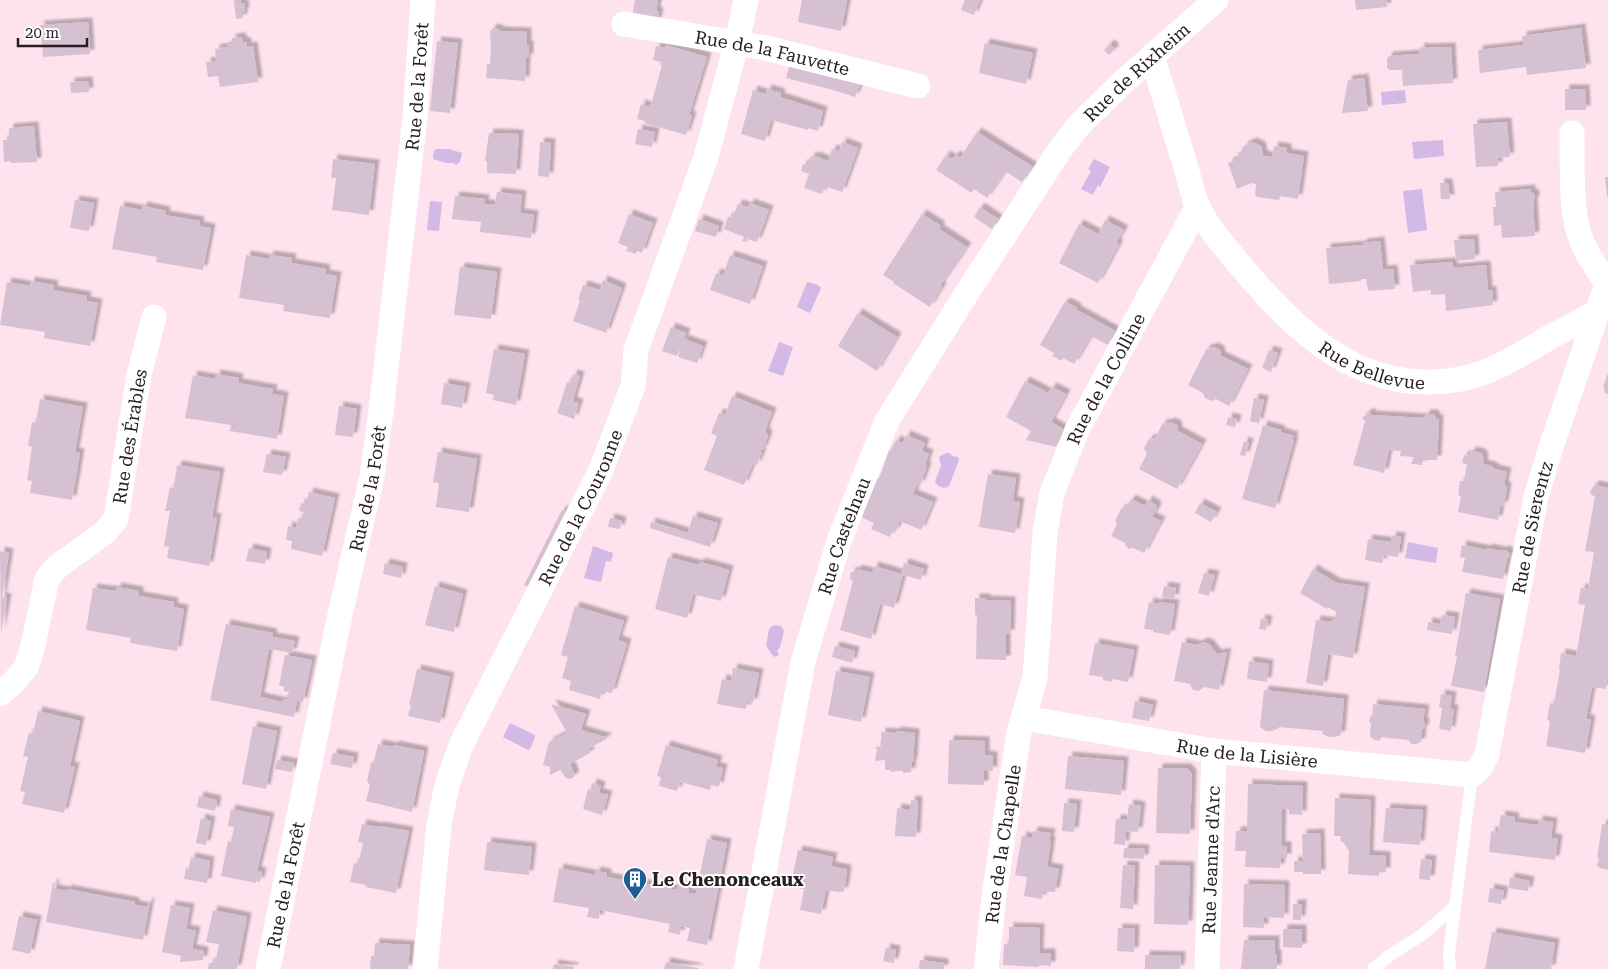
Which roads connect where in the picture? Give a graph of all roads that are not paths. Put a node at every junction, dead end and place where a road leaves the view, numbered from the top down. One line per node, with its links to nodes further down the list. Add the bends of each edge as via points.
1 (423, 0): 19 (street, Rue de la Forêt, via 415,117 372,478 339,620)
2 (746, 0): 5 (street, Rue de la Couronne)
3 (1216, 0): 6 (street, Rue de Rixheim)
4 (624, 24): 5 (street, Rue de la Fauvette)
5 (736, 42): 7 (street, Rue de la Fauvette); 20 (street, Rue de la Couronne, via 706,157 636,350 632,386 600,470 465,737 447,785 439,825)
6 (1152, 56): 9 (street, Rue de Rixheim, via 1101,102); 10 (street)
7 (918, 86)
8 (1572, 133): 11 (street, Rue de Sierentz, via 1577,227 1582,244)
9 (1061, 148): 21 (street, Rue Castelnau, via 887,421 844,529 804,662)
10 (1198, 206): 12 (street, Rue Bellevue, via 1240,266 1294,323 1335,355 1381,376 1417,383 1478,375 1516,358); 15 (street, Rue de la Colline, via 1077,430 1052,493 1045,533 1035,678)
11 (1608, 282): 12 (street, Rue de Sierentz)
12 (1596, 313): 17 (street, Rue de Sierentz, via 1536,496 1487,754)
13 (154, 317): 14 (street, Rue des Érables, via 139,375 116,519 105,532 57,567 47,579 26,667)
14 (0, 694)
15 (1024, 718): 16 (street, Rue de la Lisière); 22 (street, Rue de la Chapelle, via 1019,732 994,896)
16 (1214, 751): 17 (street, Rue de la Lisière); 23 (street, Rue Jeanne d'Arc)
17 (1472, 775): 18 (lane)
18 (1455, 906): 24 (lane, via 1422,935); 25 (lane)
19 (268, 969)
20 (425, 969)
21 (746, 969)
22 (986, 969)
23 (1207, 969)
24 (1373, 969)
25 (1450, 969)

